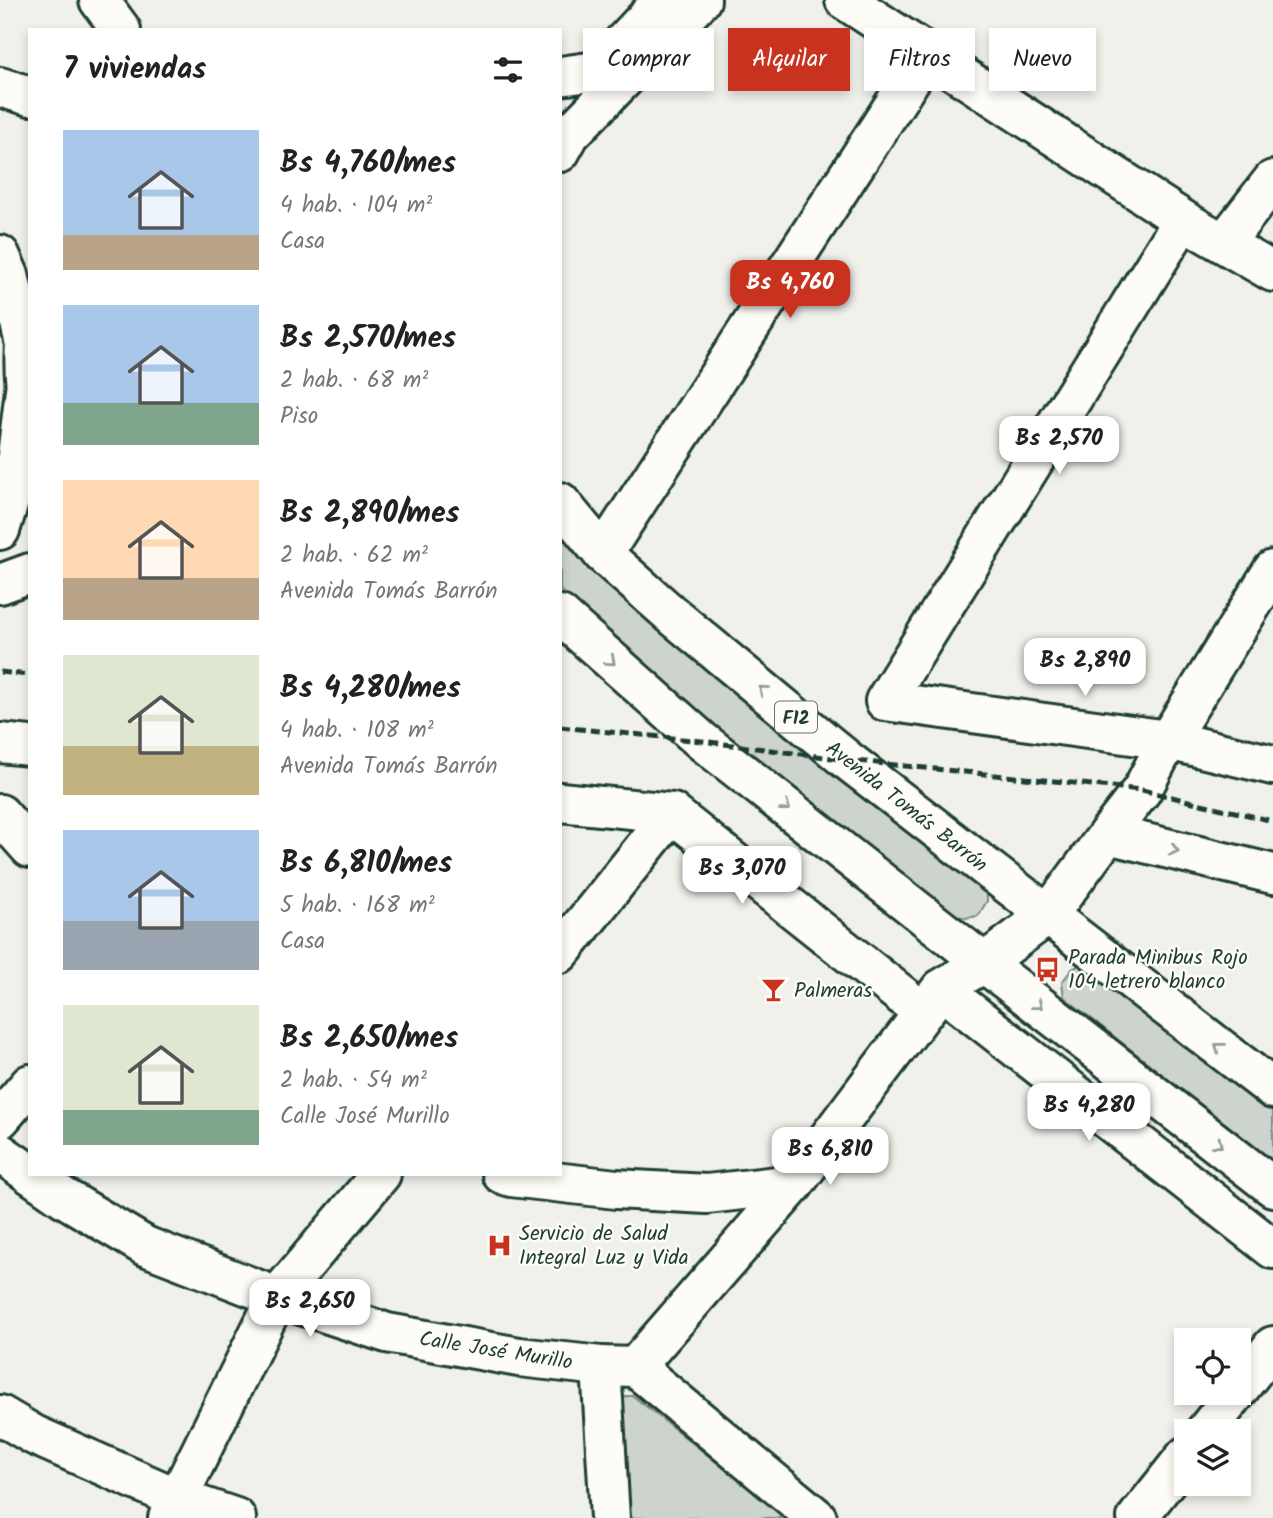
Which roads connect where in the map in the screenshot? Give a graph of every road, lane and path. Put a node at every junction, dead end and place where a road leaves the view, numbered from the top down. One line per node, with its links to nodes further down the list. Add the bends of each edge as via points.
1 (99, 0): 5 (main road)
2 (663, 0): 7 (main road)
3 (701, 0): 13 (main road, via 570,134)
4 (845, 0): 6 (main road)
5 (120, 28)
6 (888, 28)
7 (578, 74): 12 (main road)
8 (975, 85): 15 (main road)
9 (0, 87): 11 (main road)
10 (904, 91): 23 (main road)
11 (28, 95)
12 (562, 105)
13 (562, 148)
14 (1273, 180): 16 (main road)
15 (1183, 220): 16 (main road); 28 (main road, via 885,701)
16 (1224, 243): 18 (main road)
17 (0, 255): 19 (main road)
18 (1273, 272)
19 (27, 325): 20 (main road)
20 (28, 400): 22 (main road, via 13,489)
21 (562, 504): 23 (main road, Avenida Tomás Barrón / F12)
22 (0, 530)
23 (603, 554): 38 (main road, Avenida Tomás Barrón / F12, one-way to 23, via 847,760)
24 (1273, 570): 28 (main road)
25 (28, 574): 26 (main road)
26 (0, 584)
27 (562, 617): 40 (main road, one-way to 40, via 702,741)
28 (1168, 740): 31 (main road); 35 (main road, via 1142,790)
29 (0, 743): 30 (main road)
30 (28, 746)
31 (1273, 765)
32 (562, 802): 33 (main road)
33 (672, 813): 39 (main road); 41 (main road)
34 (0, 814): 36 (main road)
35 (1108, 834): 37 (main road, one-way to 37); 38 (main road)
36 (28, 846)
37 (1273, 874)
38 (1048, 915): 40 (main road); 43 (main road, Avenida Tomás Barrón / F12, one-way to 38)
39 (562, 950)
40 (984, 963): 41 (main road); 51 (main road, one-way to 51)
41 (932, 1001): 50 (main road); 52 (main road)
42 (28, 1086): 44 (main road)
43 (1273, 1089)
44 (0, 1119)
45 (0, 1153): 46 (main road, Calle José Murillo)
46 (28, 1173)
47 (33, 1176): 53 (main road, Calle José Murillo, via 145,1246)
48 (379, 1176): 53 (main road)
49 (508, 1176): 50 (main road, via 707,1194)
50 (794, 1184): 55 (main road)
51 (1273, 1187)
52 (1273, 1249)
53 (277, 1297): 55 (main road, Calle José Murillo, via 387,1333 519,1357); 61 (main road)
54 (1273, 1346): 56 (main road)
55 (618, 1367): 63 (main road); 64 (main road)
56 (1251, 1374)
57 (1226, 1405): 59 (main road)
58 (0, 1416): 61 (main road)
59 (1215, 1419)
60 (1174, 1470): 65 (main road)
61 (173, 1508): 62 (main road)
62 (236, 1518)
63 (610, 1518)
64 (817, 1518)
65 (1137, 1518)

